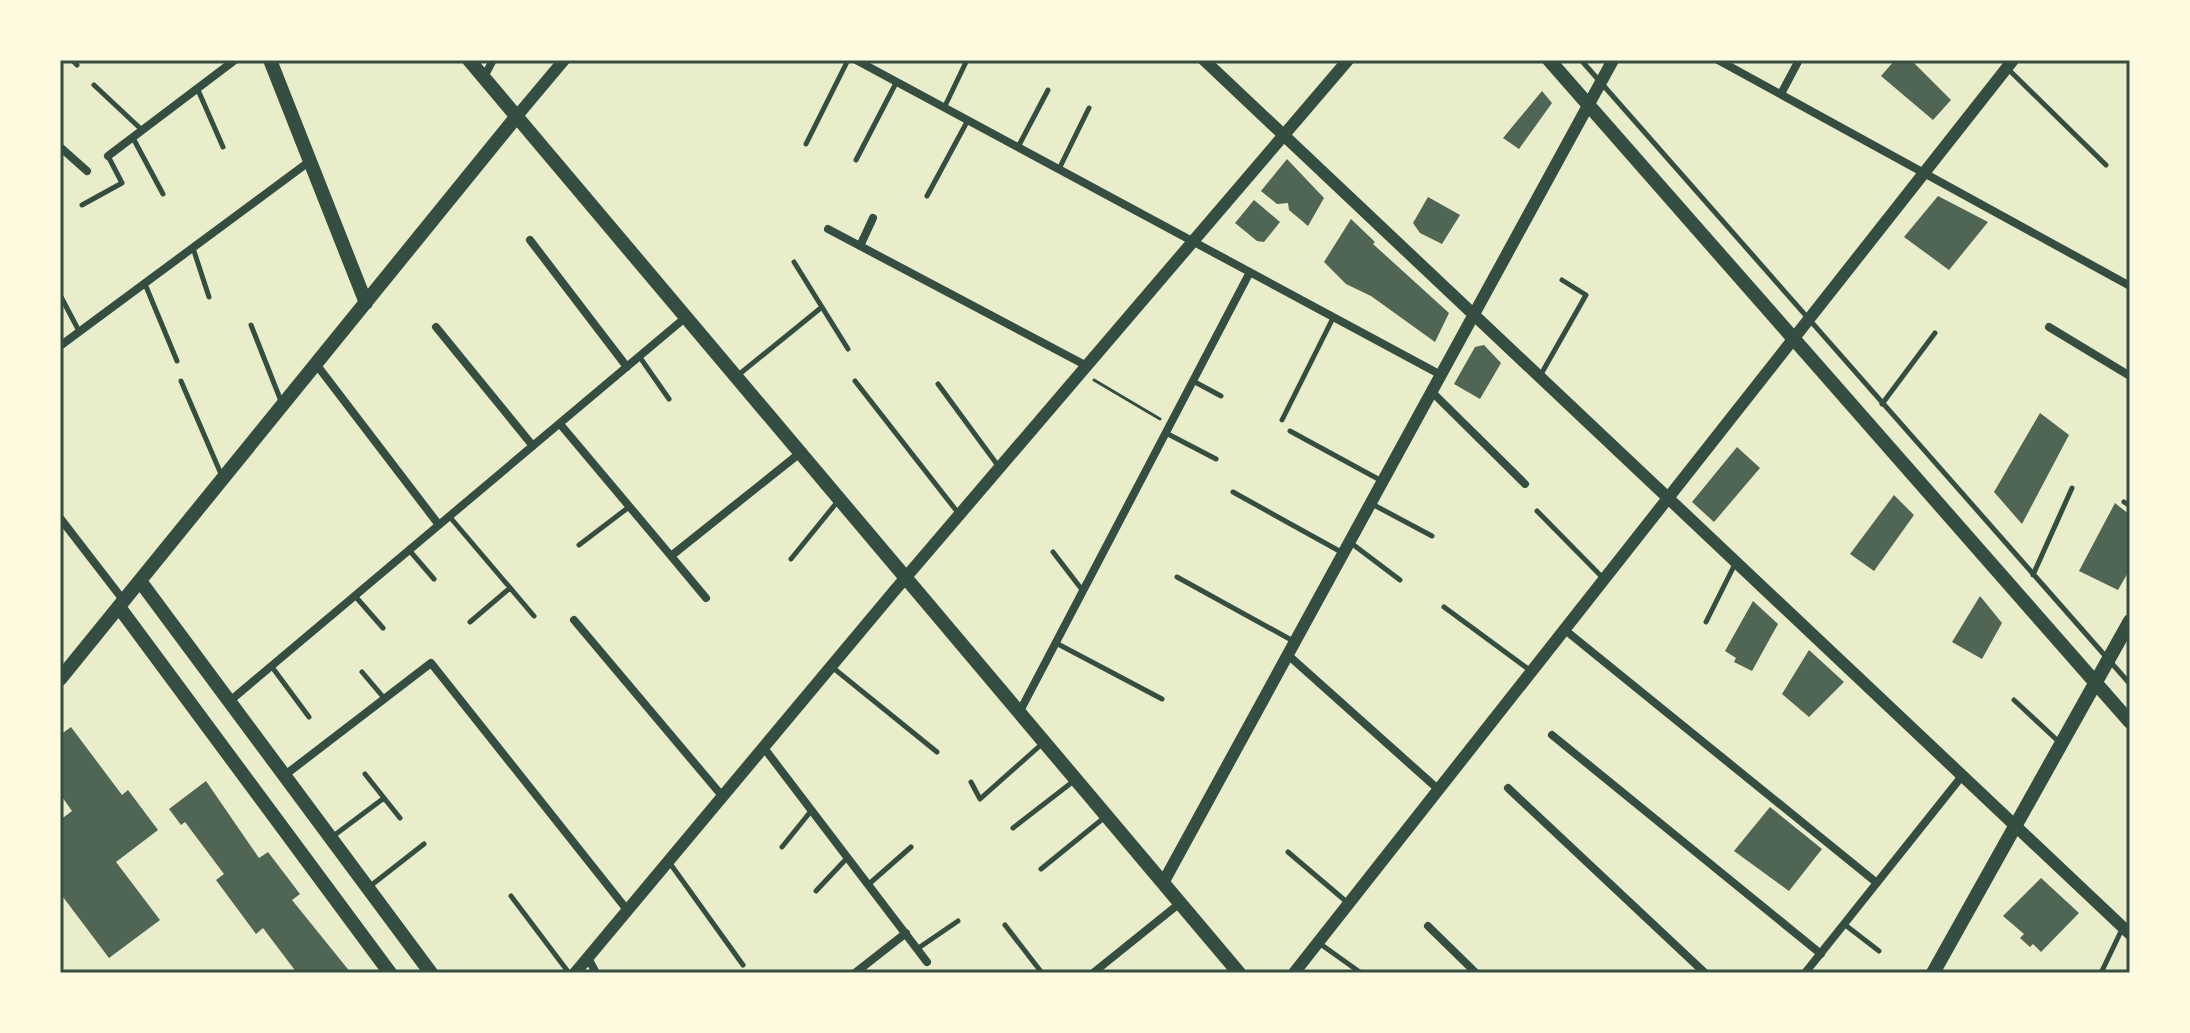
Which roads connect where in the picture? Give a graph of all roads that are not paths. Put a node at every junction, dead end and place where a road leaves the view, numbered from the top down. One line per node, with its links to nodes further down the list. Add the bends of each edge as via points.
1 (235, 60): 21 (street)
2 (270, 60): 38 (main road)
3 (469, 60): 17 (main road)
4 (493, 60): 17 (street)
5 (564, 60): 27 (street)
6 (848, 60): 32 (lane)
7 (856, 60): 18 (street)
8 (967, 60): 25 (lane)
9 (1204, 60): 30 (street)
10 (1348, 60): 30 (street)
11 (1549, 60): 24 (main road)
12 (1581, 60): 19 (lane)
13 (1613, 60): 19 (street)
14 (1718, 60): 23 (street)
15 (1799, 60): 23 (street)
16 (2010, 64): 39 (lane); 42 (street)
17 (484, 77): 27 (main road)
18 (897, 82): 25 (street); 37 (lane)
19 (1601, 83): 24 (street); 64 (lane)
20 (94, 85): 29 (lane)
21 (197, 89): 29 (street); 34 (lane)
22 (1048, 90): 35 (lane)
23 (1781, 94): 42 (street)
24 (1589, 105): 61 (street); 70 (main road)
25 (944, 108): 28 (street)
26 (1089, 108): 40 (lane)
27 (517, 116): 59 (main road); 62 (main road)
28 (968, 120): 35 (street); 44 (lane)
29 (142, 130): 31 (street)
30 (1284, 135): 49 (street); 61 (street)
31 (133, 137): 36 (street); 43 (lane)
32 (806, 144)
33 (60, 147): 41 (street)
34 (223, 147)
35 (1018, 147): 40 (street)
36 (108, 156): 45 (lane, via 122,183)
37 (856, 160)
38 (310, 161): 51 (street); 59 (main road)
39 (2106, 165)
40 (1059, 169): 49 (street)
41 (87, 171)
42 (1925, 173): 55 (street); 64 (street)
43 (163, 194)
44 (927, 196)
45 (82, 205)
46 (873, 218): 50 (street)
47 (828, 229): 50 (street)
48 (530, 240): 76 (street)
49 (1193, 241): 53 (street); 77 (street)
50 (860, 246): 77 (street)
51 (193, 247): 56 (street); 58 (lane)
52 (794, 262): 60 (lane)
53 (1250, 272): 63 (street); 84 (street)
54 (1562, 280): 81 (lane, via 1586,295)
55 (2129, 282)
56 (144, 283): 68 (street); 74 (lane)
57 (60, 295): 68 (lane)
58 (209, 297)
59 (366, 303): 75 (main road)
60 (822, 307): 72 (lane); 80 (lane)
61 (1474, 315): 78 (street); 81 (street)
62 (686, 317): 73 (street); 80 (main road)
63 (1333, 317): 78 (street); 91 (lane)
64 (1809, 321): 70 (street); 89 (lane)
65 (251, 325): 90 (lane)
66 (436, 327): 95 (street)
67 (2049, 327): 79 (street)
68 (80, 332): 71 (street)
69 (1935, 333): 89 (lane)
70 (1795, 340): 104 (street); 150 (main road)
71 (60, 346)
72 (848, 349)
73 (639, 356): 76 (street); 88 (lane)
74 (177, 361)
75 (316, 364): 90 (main road); 112 (street)
76 (627, 367): 92 (street)
77 (1084, 369): 98 (street)
78 (1441, 375): 86 (street)
79 (2130, 376)
80 (736, 377): 96 (main road)
81 (1540, 377): 104 (street)
82 (181, 381): 99 (lane)
83 (855, 381): 109 (lane)
84 (1193, 381): 87 (lane); 93 (street)
85 (938, 384): 98 (lane)
86 (1432, 392): 100 (street); 101 (street)
87 (1221, 396)
88 (669, 399)
89 (1882, 404): 121 (lane)
90 (282, 406): 99 (main road)
91 (1282, 420)
92 (560, 424): 95 (street); 107 (street)
93 (1168, 429): 97 (lane); 129 (street)
94 (1290, 431): 100 (lane)
95 (533, 446): 110 (street)
96 (800, 453): 105 (main road); 118 (street)
97 (1216, 459)
98 (999, 468): 109 (street)
99 (223, 479): 127 (main road)
100 (1383, 482): 106 (street)
101 (1525, 484)
102 (2072, 488): 121 (lane)
103 (1233, 492): 115 (lane)
104 (1669, 499): 120 (street); 126 (street)
105 (840, 500): 119 (lane); 123 (main road)
106 (1371, 504): 113 (lane); 115 (street)
107 (630, 507): 114 (lane); 118 (street)
108 (1537, 511): 126 (lane)
109 (960, 514): 123 (street)
110 (449, 516): 112 (street); 128 (lane)
111 (60, 518): 132 (street)
112 (439, 525): 116 (street)
113 (1432, 536)
114 (579, 545)
115 (1347, 548): 125 (lane); 141 (street)
116 (409, 550): 124 (lane); 130 (street)
117 (1053, 552): 129 (lane)
118 (671, 556): 131 (street)
119 (791, 559)
120 (1736, 562): 138 (lane); 166 (street)
121 (2033, 575): 144 (lane)
122 (1177, 577): 141 (lane)
123 (906, 578): 146 (street); 156 (main road)
124 (434, 579)
125 (1400, 580)
126 (1605, 580): 140 (street)
127 (140, 581): 132 (main road); 154 (main road)
128 (510, 588): 134 (lane); 137 (lane)
129 (1083, 591): 142 (street)
130 (355, 596): 139 (lane); 145 (street)
131 (706, 598)
132 (121, 604): 149 (main road); 208 (main road)
133 (1444, 607): 148 (lane)
134 (534, 616)
135 (574, 620): 171 (street)
136 (2130, 621): 144 (main road)
137 (470, 622)
138 (1706, 622)
139 (383, 628)
140 (1565, 630): 148 (street); 187 (street)
141 (1296, 642): 143 (street)
142 (1056, 643): 153 (lane); 156 (street)
143 (1288, 655): 170 (street); 186 (street)
144 (2109, 660): 150 (main road); 151 (lane)
145 (272, 666): 154 (street); 157 (lane)
146 (832, 666): 162 (street); 163 (lane)
147 (362, 672): 152 (lane)
148 (1532, 672): 170 (street)
149 (60, 679)
150 (2095, 683): 158 (main road); 161 (main road)
151 (2130, 684)
152 (385, 699): 165 (street); 194 (street, via 431,663)
153 (1162, 699)
154 (231, 700): 165 (main road)
155 (2014, 700): 161 (lane)
156 (1019, 713): 160 (main road)
157 (309, 717)
158 (2130, 722)
159 (1552, 735): 204 (street)
160 (1044, 742): 167 (main road); 168 (lane, via 980,799)
161 (2062, 744): 176 (main road)
162 (764, 748): 171 (street); 173 (street)
163 (937, 752)
164 (365, 774): 172 (lane)
165 (285, 775): 178 (main road)
166 (1962, 776): 176 (street); 187 (street)
167 (1075, 780): 174 (main road); 177 (lane)
168 (971, 782)
169 (1508, 788): 220 (street)
170 (1439, 790): 193 (street)
171 (723, 797): 184 (street)
172 (384, 798): 175 (lane); 178 (lane)
173 (812, 809): 180 (lane); 183 (street)
174 (1107, 816): 185 (lane); 186 (main road)
175 (400, 818)
176 (2016, 827): 199 (street); 222 (main road)
177 (1013, 828)
178 (332, 838): 189 (main road)
179 (424, 844): 189 (lane)
180 (782, 847)
181 (911, 847): 188 (lane)
182 (1288, 852): 193 (lane)
183 (848, 856): 188 (street); 190 (lane)
184 (669, 861): 194 (street); 207 (lane)
185 (1041, 869)
186 (1163, 883): 192 (main road)
187 (1877, 883): 196 (street)
188 (869, 884): 200 (street)
189 (368, 888): 209 (main road)
190 (816, 891)
191 (511, 896): 210 (lane)
192 (1180, 903): 215 (street); 216 (main road)
193 (1349, 903): 201 (street)
194 (628, 911): 205 (street)
195 (958, 921): 202 (lane)
196 (1844, 924): 203 (lane); 204 (street)
197 (1005, 925): 214 (lane)
198 (1428, 926): 219 (street)
199 (2126, 931): 223 (lane)
200 (906, 933): 202 (street); 213 (street)
201 (1318, 943): 217 (street); 218 (lane)
202 (917, 949): 206 (street)
203 (1879, 951)
204 (1821, 954): 221 (street)
205 (588, 958): 211 (street); 212 (street)
206 (927, 962)
207 (743, 965)
208 (390, 973)
209 (431, 973)
210 (569, 973)
211 (575, 973)
212 (596, 973)
213 (855, 973)
214 (1042, 973)
215 (1093, 973)
216 (1239, 973)
217 (1294, 973)
218 (1361, 973)
219 (1476, 973)
220 (1705, 973)
221 (1805, 973)
222 (1933, 973)
223 (2101, 973)

